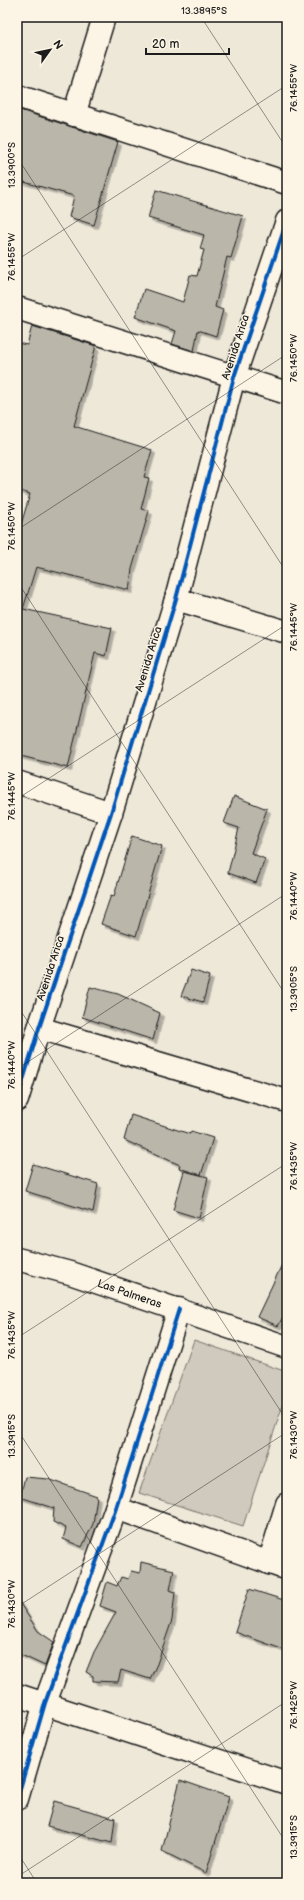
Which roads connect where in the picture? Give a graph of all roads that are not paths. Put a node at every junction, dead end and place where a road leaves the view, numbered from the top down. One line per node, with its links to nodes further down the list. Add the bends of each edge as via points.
1 (104, 17): 3 (street)
2 (17, 96): 3 (street)
3 (74, 115): 4 (street)
4 (287, 183)
5 (287, 221): 7 (street, Avenida Arica)
6 (17, 308): 7 (street)
7 (234, 377): 8 (street); 9 (street, Avenida Arica)
8 (287, 393)
9 (176, 599): 10 (street); 12 (street, Avenida Arica)
10 (287, 632)
11 (17, 782): 12 (street)
12 (111, 813): 13 (street, Avenida Arica)
13 (39, 1028): 14 (street, Avenida Arica); 15 (street)
14 (17, 1100)
15 (287, 1101)
16 (17, 1259): 17 (street, Las Palmeras, via 70,1273)
17 (179, 1309): 18 (street, Las Palmeras); 20 (street)
18 (287, 1347)
19 (287, 1504): 21 (street)
20 (116, 1508): 21 (street); 23 (street)
21 (278, 1566)
22 (17, 1695): 23 (street)
23 (45, 1703): 24 (street); 25 (street)
24 (287, 1782)
25 (17, 1799)

